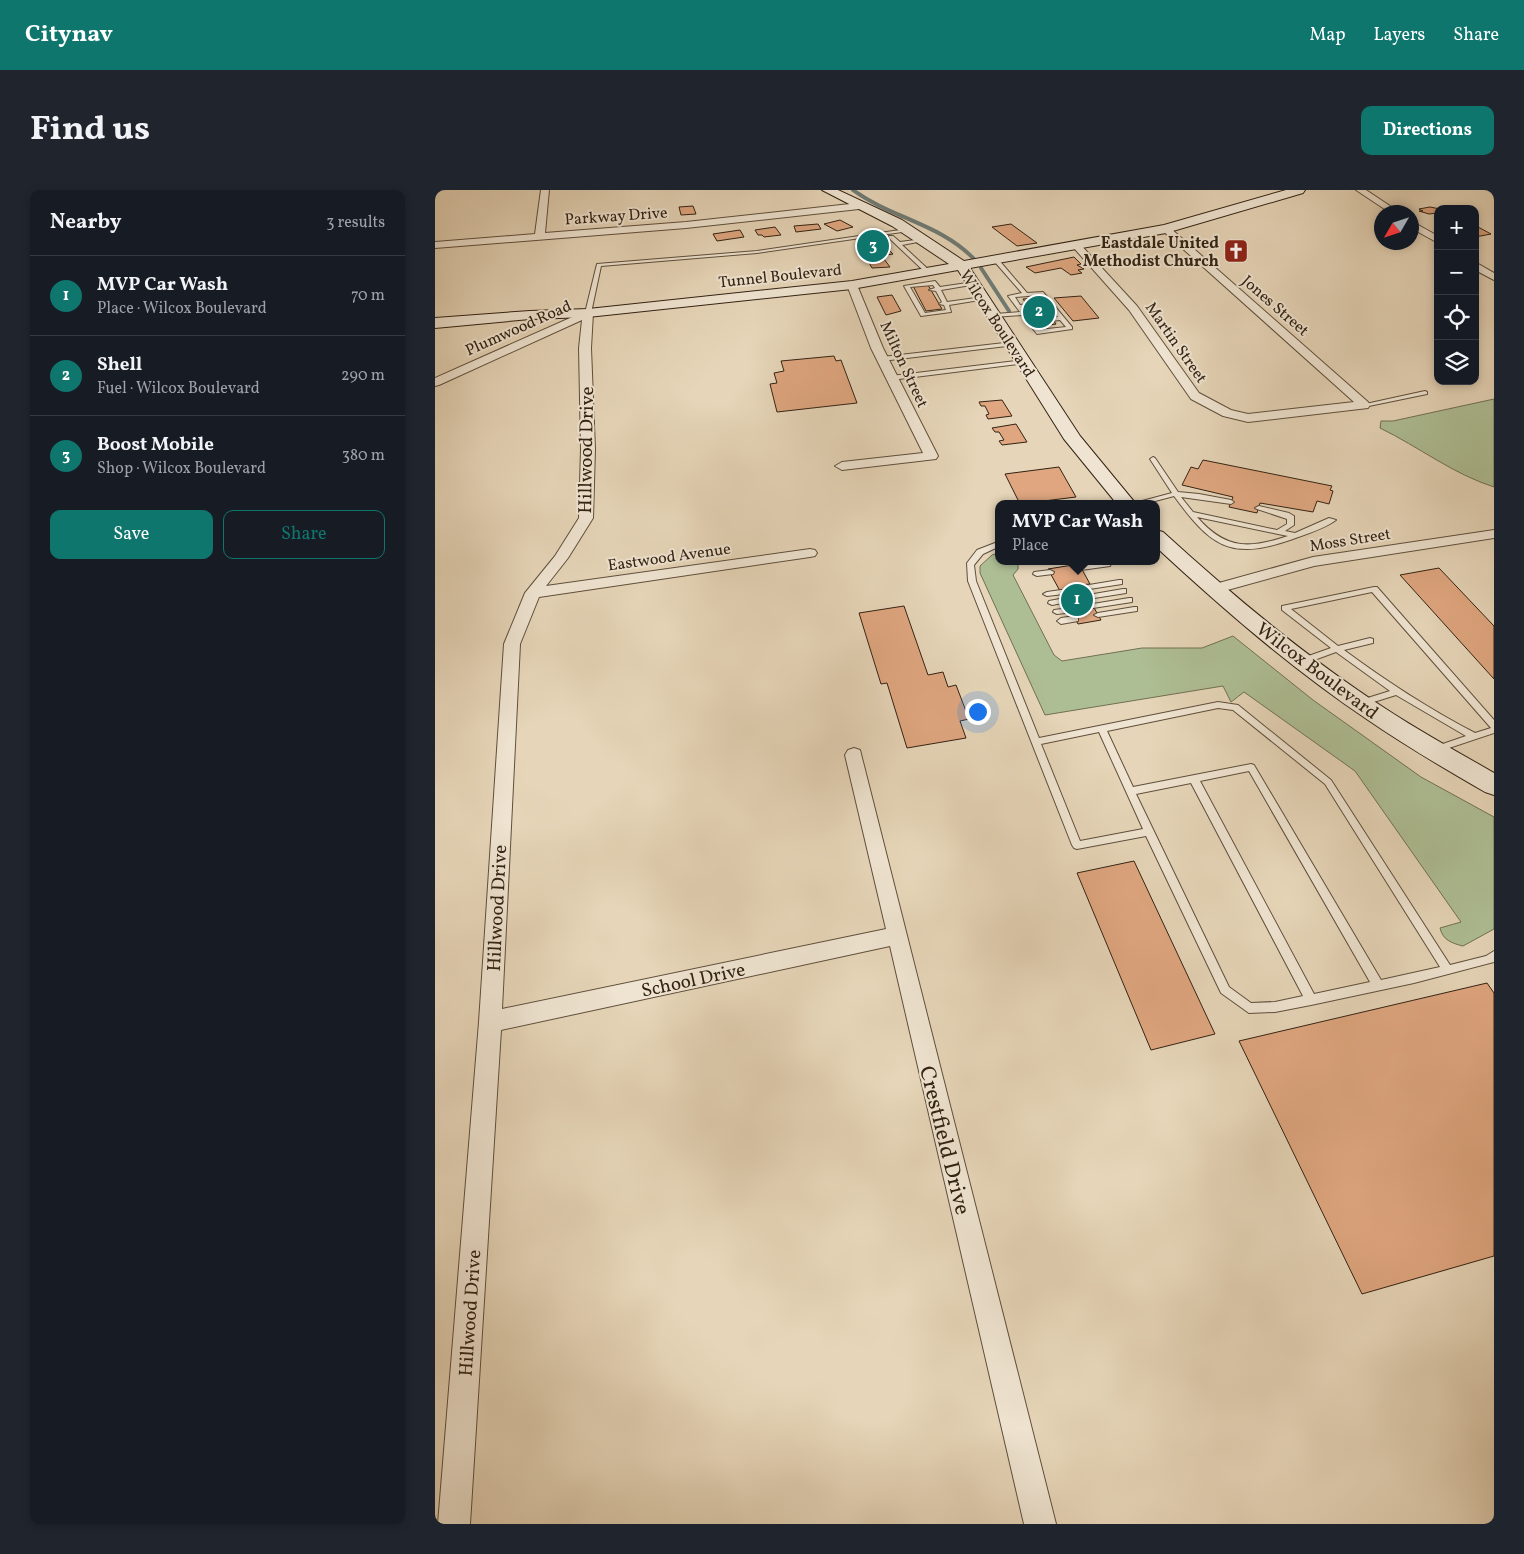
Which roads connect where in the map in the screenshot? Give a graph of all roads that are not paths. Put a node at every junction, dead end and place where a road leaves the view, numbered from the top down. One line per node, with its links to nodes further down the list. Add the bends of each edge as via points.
1 (545, 190): 10 (street)
2 (829, 190): 6 (main road, Wilcox Boulevard)
3 (1299, 190): 7 (main road, Tunnel Boulevard)
4 (1359, 190): 5 (street)
5 (1383, 205)
6 (859, 206): 9 (main road, Wilcox Boulevard); 10 (street, Parkway Drive, via 686,225)
7 (1166, 229): 16 (main road, Tunnel Boulevard); 48 (street, Jones Street)
8 (1419, 229): 12 (street)
9 (907, 230): 13 (main road, Wilcox Boulevard); 36 (lane, via 757,252 599,265)
10 (540, 235): 15 (street, Parkway Drive)
11 (891, 237): 14 (lane)
12 (1434, 238)
13 (921, 240): 14 (lane); 18 (main road, Wilcox Boulevard)
14 (899, 244): 20 (lane)
15 (435, 245)
16 (1076, 245): 17 (main road, Tunnel Boulevard); 48 (street, Martin Street, via 1133,308 1195,396 1227,414 1248,418)
17 (996, 260): 18 (main road, Tunnel Boulevard); 27 (lane)
18 (962, 266): 20 (main road, Tunnel Boulevard); 23 (main road, Wilcox Boulevard)
19 (1479, 268): 21 (street)
20 (928, 272): 22 (main road, Tunnel Boulevard)
21 (1494, 277)
22 (910, 281): 24 (main road, Tunnel Boulevard); 25 (lane, via 935,283); 31 (lane, via 907,286 921,306 923,315 949,311)
23 (974, 284): 25 (lane); 30 (main road, Wilcox Boulevard)
24 (852, 285): 36 (main road, Tunnel Boulevard); 43 (street, Milton Street)
25 (939, 289): 26 (lane); 28 (lane)
26 (931, 290)
27 (1025, 294): 32 (lane, via 1041,293); 34 (lane, via 1011,296)
28 (943, 297): 29 (lane); 31 (lane)
29 (936, 298)
30 (983, 299): 31 (lane); 38 (main road, Wilcox Boulevard)
31 (946, 303): 33 (lane)
32 (1050, 303): 34 (lane); 35 (lane)
33 (939, 304)
34 (1019, 307): 37 (lane)
35 (1055, 310): 37 (lane); 39 (lane)
36 (588, 313): 41 (main road, Tunnel Boulevard); 46 (street, Plumwood Road); 73 (street, Hillwood Drive, via 585,348 586,518 561,558)
37 (1024, 314): 38 (lane); 40 (lane)
38 (995, 316): 42 (main road, Wilcox Boulevard)
39 (1062, 318): 40 (lane); 40 (lane, via 1070,328 1037,332)
40 (1030, 322)
41 (435, 323)
42 (1013, 344): 43 (lane); 44 (main road, Wilcox Boulevard)
43 (882, 359): 45 (street, Milton Street)
44 (1024, 362): 45 (lane); 52 (main road, Wilcox Boulevard, via 1073,439)
45 (891, 378): 50 (street, Milton Street, via 931,456)
46 (435, 382)
47 (1425, 393): 48 (lane)
48 (1364, 404)
49 (1153, 459): 51 (lane)
50 (842, 466)
51 (1176, 494): 53 (lane); 54 (lane); 56 (lane)
52 (1124, 500)
53 (1151, 500)
54 (1231, 502)
55 (1259, 508): 58 (lane, via 1291,518 1290,525)
56 (1191, 514): 58 (lane); 60 (lane, via 1227,546 1261,547)
57 (1332, 520): 60 (lane)
58 (1278, 532): 60 (lane)
59 (1494, 534): 70 (street, Moss Street, via 1313,562)
60 (1294, 535)
61 (1160, 540): 70 (main road, Wilcox Boulevard)
62 (995, 546): 95 (lane, via 980,552 970,566 972,581)
63 (810, 553): 73 (street, Eastwood Avenue)
64 (1100, 565): 65 (lane)
65 (1081, 568)
66 (1050, 572): 67 (lane)
67 (1037, 574)
68 (1119, 582): 69 (lane)
69 (1083, 588)
70 (1213, 589): 88 (main road, Wilcox Boulevard)
71 (1123, 591): 75 (lane)
72 (1061, 592): 74 (lane)
73 (533, 593): 107 (street, Hillwood Drive, via 512,644)
74 (1047, 594)
75 (1088, 597)
76 (1065, 600): 78 (lane)
77 (1129, 600): 79 (lane)
78 (1052, 603)
79 (1093, 606)
80 (1134, 609): 83 (lane)
81 (1070, 610): 82 (lane)
82 (1057, 612)
83 (1098, 615)
84 (1075, 619): 85 (lane)
85 (1061, 622)
86 (1370, 641): 87 (lane)
87 (1336, 649): 88 (lane); 89 (lane); 91 (lane, via 1285,608 1374,589)
88 (1303, 661): 90 (main road, Wilcox Boulevard)
89 (1399, 691): 90 (lane); 94 (lane, via 1444,722)
90 (1360, 704): 96 (main road, Wilcox Boulevard)
91 (1494, 726)
92 (1102, 729): 95 (lane); 100 (lane); 104 (lane, via 1218,705 1235,707 1328,782)
93 (1494, 730): 94 (lane)
94 (1473, 736): 96 (lane)
95 (1036, 742): 101 (lane, via 1077,844)
96 (1433, 750): 99 (main road, Wilcox Boulevard)
97 (854, 756): 102 (street, Crestfield Drive)
98 (1194, 779): 100 (lane); 105 (lane, via 1251,767); 106 (lane)
99 (1494, 785)
100 (1131, 791): 101 (lane)
101 (1149, 832): 106 (lane, via 1225,990 1249,1008)
102 (897, 936): 107 (street, School Drive); 109 (street, Crestfield Drive)
103 (1492, 961): 104 (lane)
104 (1447, 969): 105 (lane)
105 (1378, 986): 106 (lane)
106 (1311, 1000)
107 (490, 1022): 108 (street, Hillwood Drive)
108 (454, 1524)
109 (1040, 1524)

